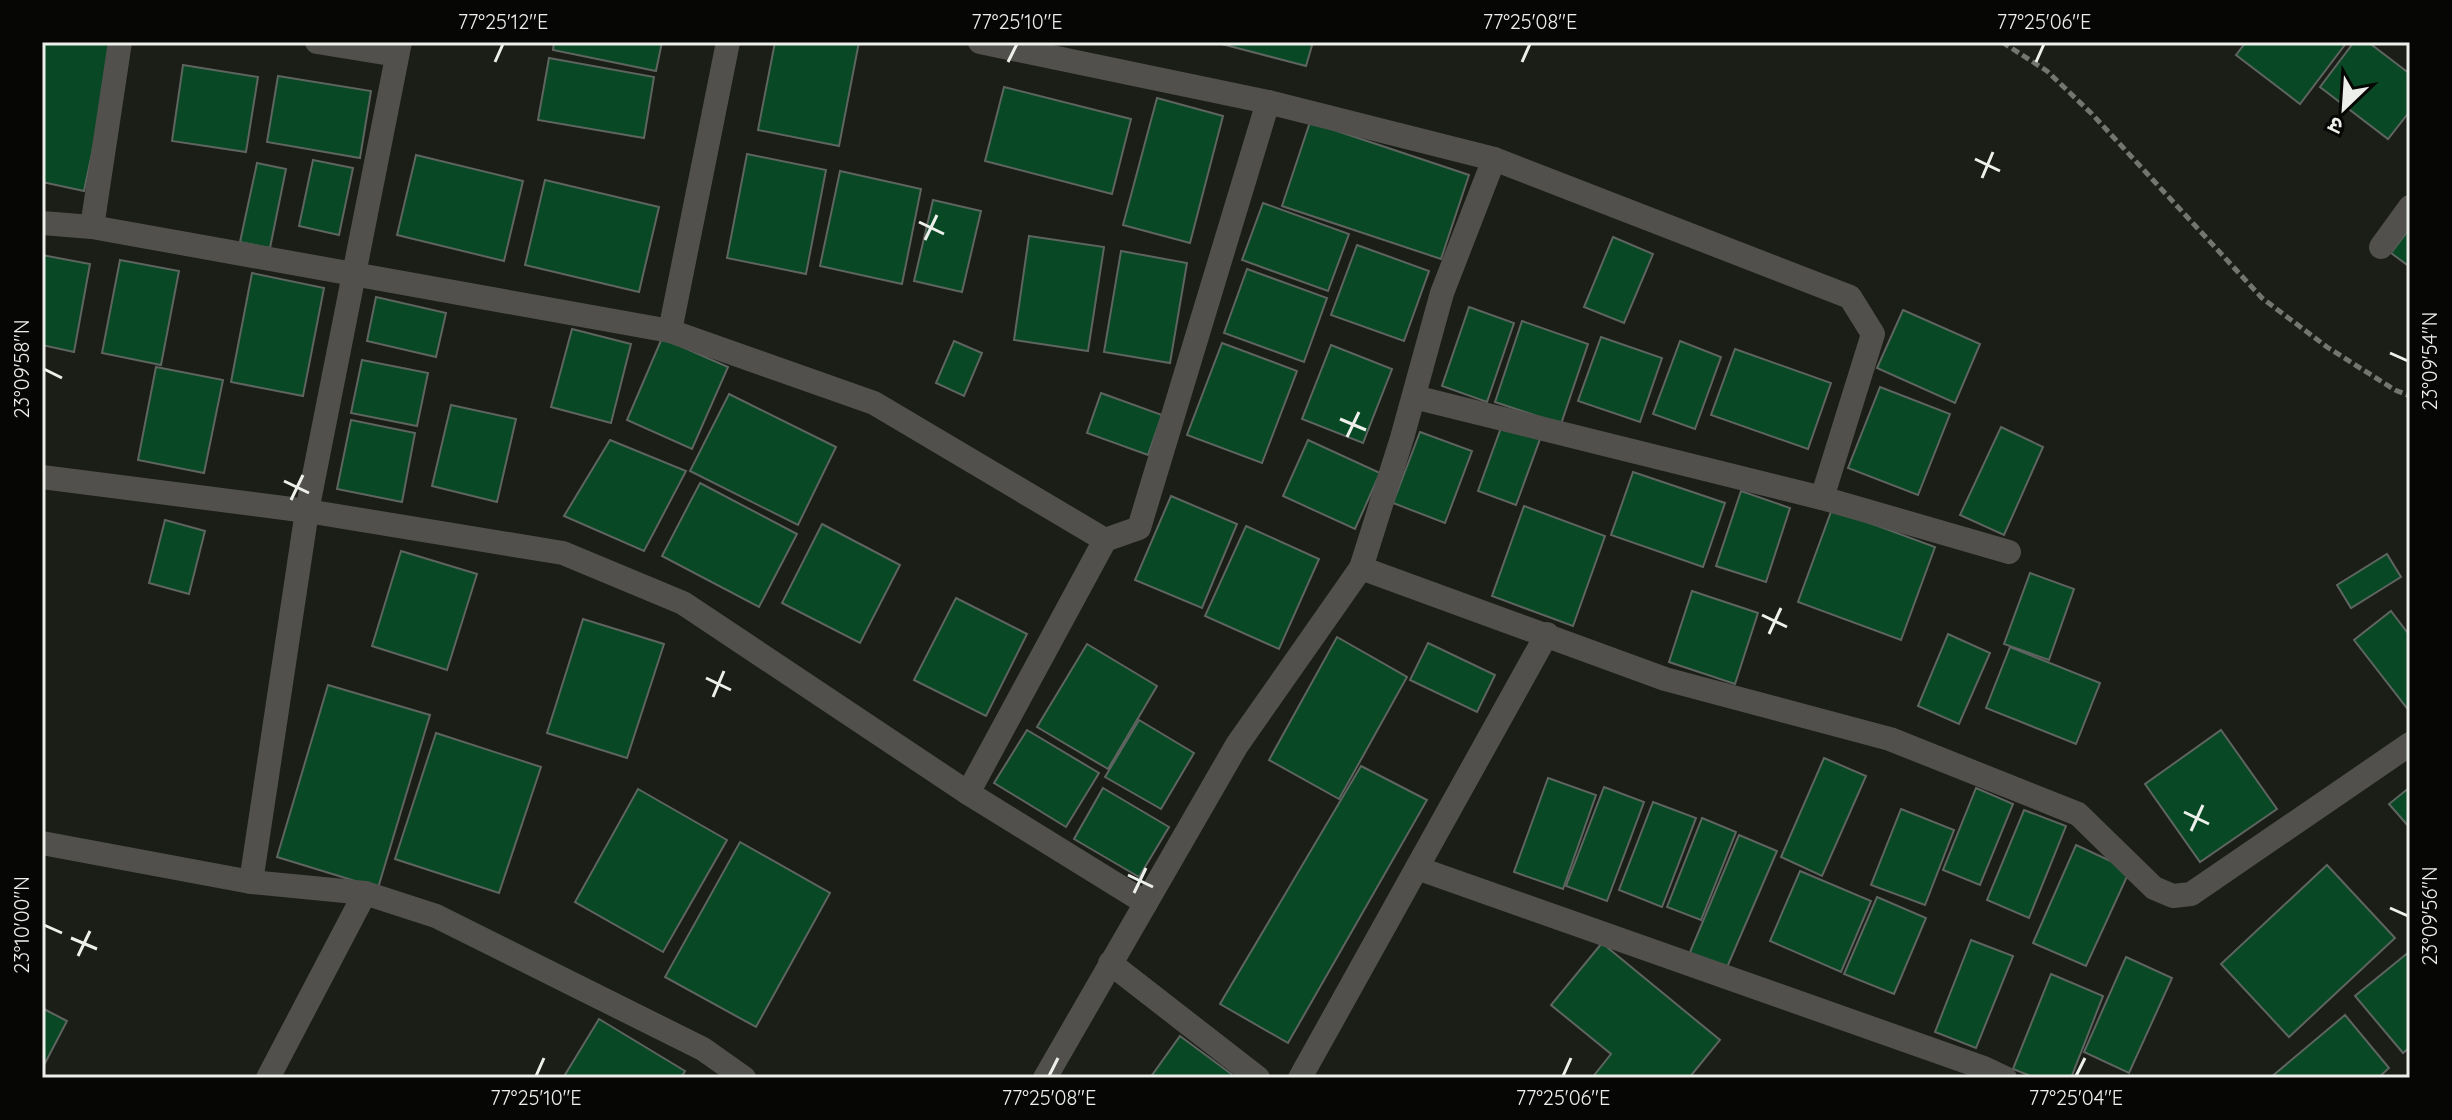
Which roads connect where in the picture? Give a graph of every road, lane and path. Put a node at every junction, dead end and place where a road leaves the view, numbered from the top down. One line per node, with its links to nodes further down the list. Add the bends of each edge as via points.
1 (120, 42): 11 (street)
2 (317, 42): 6 (street)
3 (728, 42): 14 (street)
4 (980, 42): 7 (street)
5 (2002, 42): 15 (path, via 2047,71 2092,114 2262,298 2327,347)
6 (399, 49): 13 (street)
7 (1268, 102): 8 (street); 20 (street, via 1139,528)
8 (1494, 159): 16 (street, via 1442,293); 18 (street, via 1850,297 1873,334)
9 (2410, 207): 12 (street)
10 (42, 223): 11 (street)
11 (92, 227): 13 (street)
12 (2381, 247)
13 (356, 274): 14 (street); 19 (street)
14 (670, 331): 20 (street, via 874,403)
15 (2410, 396)
16 (1414, 397): 18 (street); 22 (street)
17 (42, 477): 19 (street)
18 (1822, 498): 21 (street)
19 (307, 511): 25 (street, via 563,553 683,603); 28 (street)
20 (1105, 540): 25 (street)
21 (2009, 552)
22 (1361, 568): 23 (street); 30 (street, via 1237,745)
23 (1547, 634): 24 (street, via 1665,679 1890,739 2078,814 2154,888 2173,896 2191,894); 27 (street)
24 (2410, 744)
25 (968, 793): 30 (street)
26 (42, 843): 28 (street)
27 (1417, 868): 36 (street); 37 (street)
28 (251, 882): 29 (street)
29 (365, 893): 32 (street); 33 (street, via 436,916 703,1049)
30 (1146, 903): 31 (street)
31 (1110, 963): 34 (street); 35 (street)
32 (268, 1078)
33 (744, 1078)
34 (1045, 1078)
35 (1258, 1078)
36 (1300, 1078)
37 (2005, 1078)

